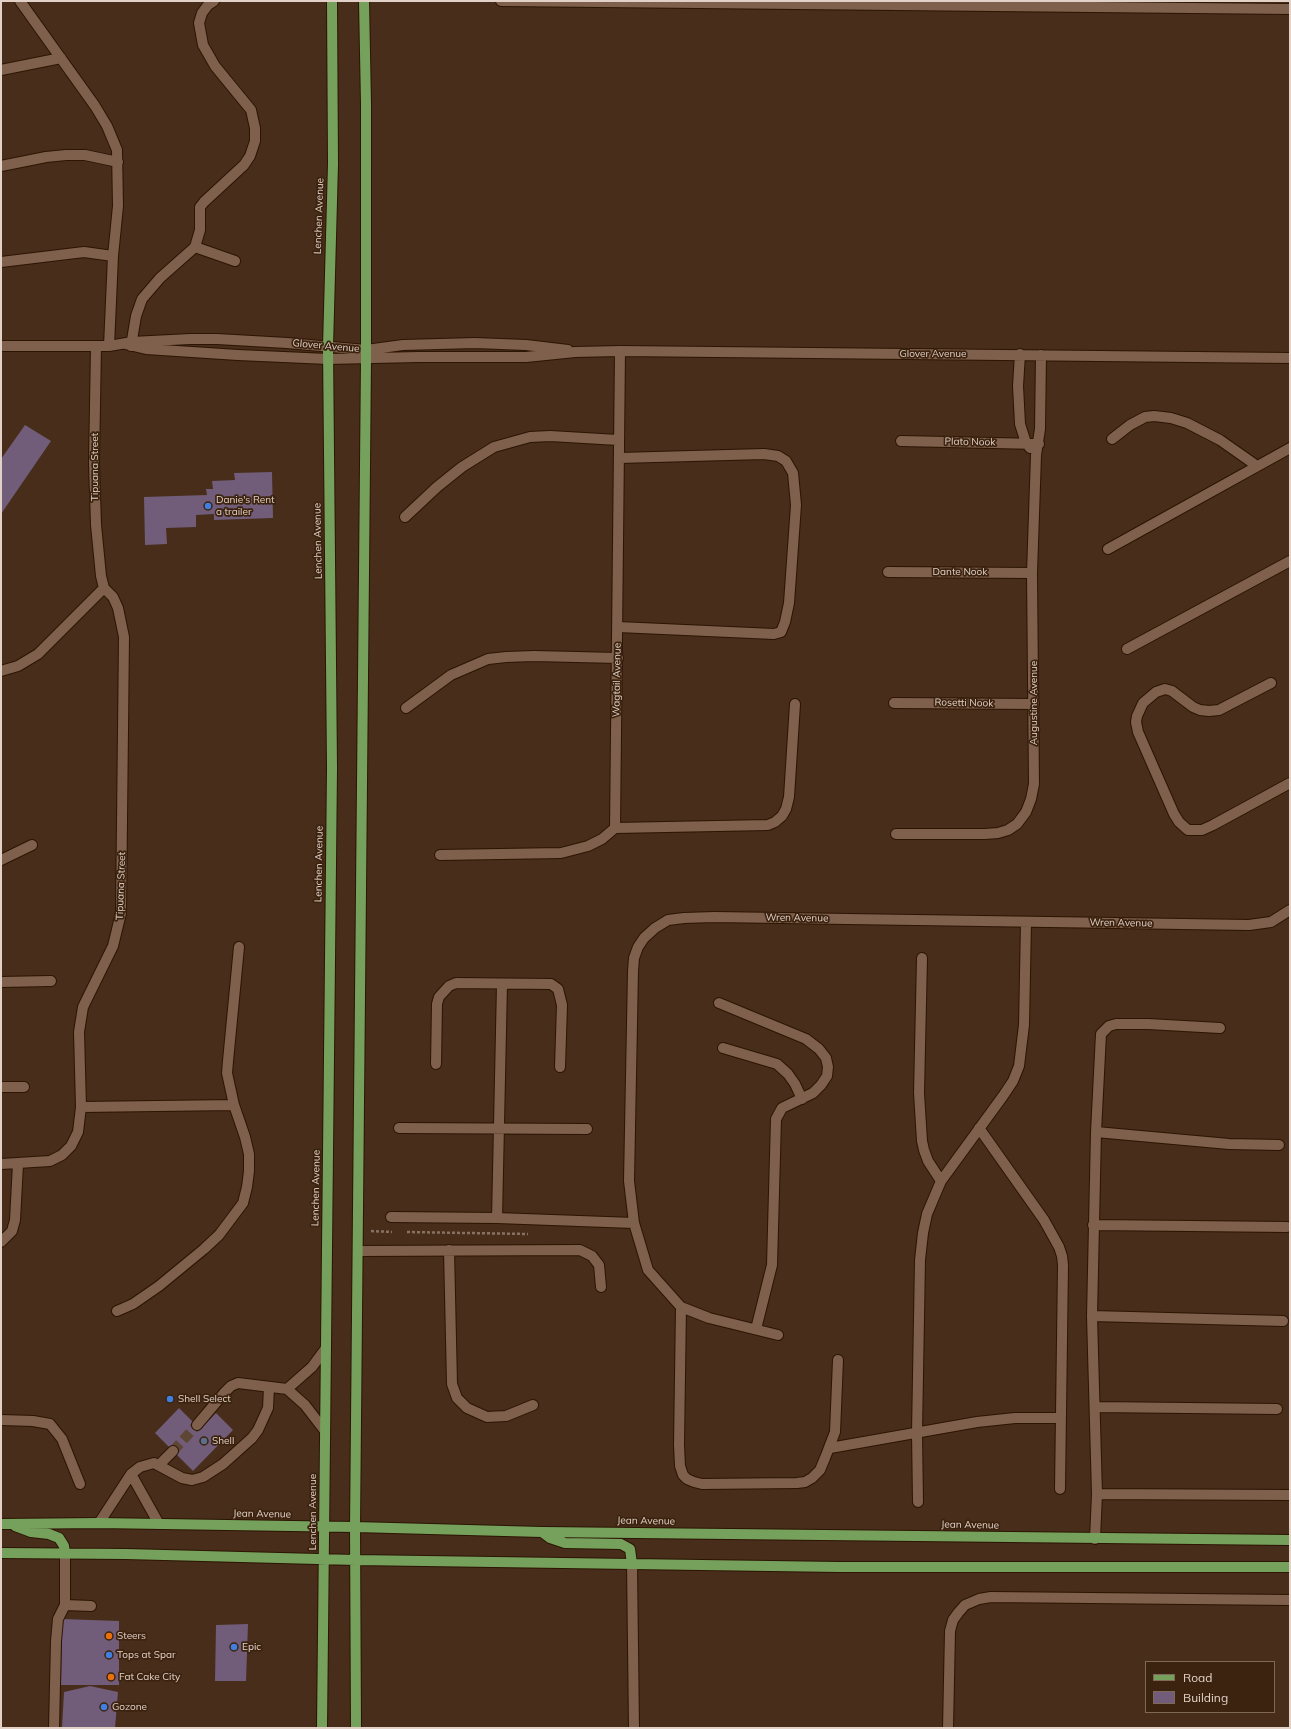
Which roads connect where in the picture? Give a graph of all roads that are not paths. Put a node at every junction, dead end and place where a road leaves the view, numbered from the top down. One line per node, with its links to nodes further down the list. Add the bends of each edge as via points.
1 (20, 1): 7 (street)
2 (214, 1): 11 (street, via 205,10 199,23 203,45 215,66 251,110 256,134 253,148 244,165 200,207 200,230)
3 (332, 1): 19 (main road, Lenchen Avenue, via 333,164)
4 (364, 1): 21 (main road)
5 (501, 1): 6 (street)
6 (1290, 9)
7 (61, 58): 8 (street); 9 (street, via 107,126 117,150)
8 (1, 70)
9 (118, 162): 10 (street, via 66,155); 12 (street)
10 (1, 166)
11 (195, 247): 13 (street); 15 (street, via 157,281 142,299)
12 (114, 256): 14 (street, via 84,252); 18 (street)
13 (235, 261)
14 (1, 262)
15 (129, 344): 18 (street, Glover Avenue); 19 (street, Glover Avenue, via 217,339); 25 (street, Glover Avenue, via 230,355)
16 (1, 346): 17 (street, Glover Avenue)
17 (96, 346): 18 (street, Glover Avenue); 40 (street, Tipuana Street, via 95,510)
18 (110, 346)
19 (328, 347): 21 (street, Glover Avenue); 25 (main road, Lenchen Avenue)
20 (620, 351): 21 (street, Glover Avenue, via 575,352 526,345 475,343 403,345); 22 (street, Glover Avenue); 27 (street, Wagtail Avenue)
21 (366, 354): 25 (street, Glover Avenue); 89 (main road)
22 (1020, 354): 23 (street, Glover Avenue); 29 (street, via 1020,424)
23 (1041, 355): 24 (street, Glover Avenue); 30 (street, Augustine Avenue)
24 (1290, 358)
25 (328, 359): 97 (main road, Lenchen Avenue, via 332,768)
26 (1112, 439): 34 (street, via 1146,417 1171,418 1220,440)
27 (618, 440): 33 (street, Wagtail Avenue); 35 (street, via 530,437 494,447 462,467)
28 (901, 442): 29 (street, Plato Nook)
29 (1026, 443): 30 (street, Plato Nook); 32 (street)
30 (1039, 444): 32 (street, Augustine Avenue)
31 (1290, 448): 34 (street)
32 (1036, 455): 39 (street, Augustine Avenue)
33 (618, 458): 41 (street, Wagtail Avenue); 41 (street, via 764,454 778,456 786,460 793,473 796,505 789,603 781,632 774,634)
34 (1257, 466): 36 (street)
35 (405, 517)
36 (1108, 549)
37 (1290, 561): 42 (street)
38 (888, 572): 39 (street, Dante Nook)
39 (1032, 573): 48 (street, Augustine Avenue)
40 (104, 588): 44 (street, via 38,654 18,666); 72 (street, Tipuana Street, via 113,597 118,608 124,637 121,913 113,946 83,1007 80,1032)
41 (618, 627): 43 (street, Wagtail Avenue)
42 (1127, 649)
43 (618, 658): 49 (street, via 534,656 488,659 451,675); 51 (street, Wagtail Avenue)
44 (1, 671)
45 (1271, 683): 50 (street, via 1219,710 1209,711 1192,707 1166,689 1156,692 1143,703 1136,722 1174,814 1188,830 1202,830 1213,825)
46 (894, 703): 48 (street, Rosetti Nook)
47 (795, 704): 51 (street, via 789,796 786,809 775,822 768,825)
48 (1034, 704): 52 (street, Augustine Avenue, via 1034,784 1032,798 1017,824 998,833)
49 (406, 708)
50 (1290, 783)
51 (615, 828): 54 (street, via 588,846 561,853)
52 (896, 834)
53 (32, 844): 55 (street)
54 (440, 855)
55 (1, 860)
56 (1290, 910): 57 (street, Wren Avenue, via 1271,922 1249,925)
57 (1026, 922): 75 (street, via 1024,1024 1019,1066 1013,1081); 84 (street, Wren Avenue, via 714,917 668,920 655,928 638,947 633,971 629,1181)
58 (239, 947): 71 (street, via 228,1060 228,1080)
59 (922, 958): 81 (street, via 919,1093 922,1141 928,1161)
60 (51, 981): 61 (street)
61 (1, 982)
62 (502, 984): 66 (street, via 456,983 444,990 437,1004); 67 (street, via 551,984 558,989 562,1018); 74 (street)
63 (719, 1003): 70 (street, via 799,1035 819,1049 826,1058 827,1076 813,1093)
64 (1220, 1028): 77 (street, via 1116,1024 1104,1029 1100,1038)
65 (723, 1048): 70 (street, via 777,1064 796,1084)
66 (436, 1064)
67 (560, 1067)
68 (24, 1086): 69 (street)
69 (1, 1087)
70 (802, 1099): 95 (street, via 782,1108 776,1119 772,1265)
71 (234, 1104): 72 (street); 92 (street, via 249,1154 247,1187 243,1203 219,1235 204,1249 145,1297)
72 (81, 1107): 80 (street, Tipuana Street, via 78,1132 71,1146 62,1155 50,1161)
73 (399, 1128): 74 (street)
74 (498, 1128): 76 (street); 83 (street)
75 (979, 1128): 81 (street); 104 (street, via 1044,1220 1061,1252)
76 (587, 1129)
77 (1096, 1132): 78 (street, via 1230,1144); 85 (street)
78 (1279, 1145)
79 (1, 1164): 80 (street, Tipuana Street)
80 (18, 1164): 87 (street, via 15,1220 12,1232)
81 (941, 1181): 108 (street, via 927,1214 920,1247)
82 (391, 1217): 83 (street)
83 (497, 1218): 84 (street)
84 (634, 1223): 91 (street, Wren Avenue, via 648,1270)
85 (1094, 1225): 86 (street); 93 (street)
86 (1287, 1227)
87 (1, 1242)
88 (449, 1250): 89 (street); 90 (street, via 580,1250 592,1256 599,1266); 101 (street, via 452,1384 456,1398 467,1408 487,1417 506,1416)
89 (358, 1251): 122 (main road)
90 (601, 1287)
91 (681, 1307): 95 (street, via 709,1318); 109 (street, via 678,1445 680,1466 687,1479 702,1484 805,1482 820,1470)
92 (117, 1311)
93 (1092, 1316): 94 (street); 102 (street)
94 (1283, 1321)
95 (756, 1329): 96 (street)
96 (778, 1335)
97 (326, 1348): 100 (street, via 312,1367); 107 (main road, Lenchen Avenue)
98 (838, 1360): 109 (street, via 835,1432)
99 (270, 1387): 100 (street); 106 (street, via 238,1383 231,1386); 111 (street, via 268,1408 258,1430 223,1464 203,1477 192,1480 182,1478)
100 (287, 1389): 107 (street)
101 (534, 1405)
102 (1096, 1408): 103 (street); 115 (street)
103 (1277, 1409)
104 (1061, 1418): 108 (street, via 1035,1417 985,1422); 114 (street)
105 (1, 1420): 113 (street, via 50,1424 62,1439)
106 (197, 1425)
107 (325, 1430): 121 (main road, Lenchen Avenue)
108 (917, 1433): 109 (street); 117 (street)
109 (830, 1448)
110 (173, 1451): 111 (street)
111 (159, 1465): 112 (street, via 149,1464)
112 (131, 1474): 118 (street); 120 (street)
113 (80, 1484)
114 (1060, 1489)
115 (1097, 1494): 116 (street); 124 (street)
116 (1290, 1495)
117 (918, 1502)
118 (99, 1523): 119 (main road, Jean Avenue); 120 (main road, Jean Avenue)
119 (6, 1524): 127 (main road, via 59,1538)
120 (159, 1524): 121 (main road, Jean Avenue)
121 (324, 1527): 122 (main road, Jean Avenue); 128 (main road, Lenchen Avenue)
122 (355, 1527): 123 (main road, Jean Avenue); 129 (main road)
123 (542, 1532): 124 (main road, Jean Avenue); 130 (main road, via 565,1543 621,1544 630,1549)
124 (1095, 1539): 125 (main road, Jean Avenue)
125 (1290, 1540)
126 (1, 1553): 127 (main road)
127 (65, 1553): 128 (main road); 133 (street)
128 (324, 1559): 129 (main road); 136 (main road, Lenchen Avenue)
129 (356, 1560): 130 (main road); 137 (main road)
130 (632, 1564): 131 (main road, via 838,1567); 138 (street)
131 (1290, 1567)
132 (1290, 1600): 139 (street, via 999,1597 979,1599 965,1605 958,1613 950,1631)
133 (65, 1605): 134 (street); 135 (street, via 57,1625)
134 (91, 1606)
135 (54, 1728)
136 (322, 1728)
137 (356, 1728)
138 (634, 1728)
139 (948, 1728)

